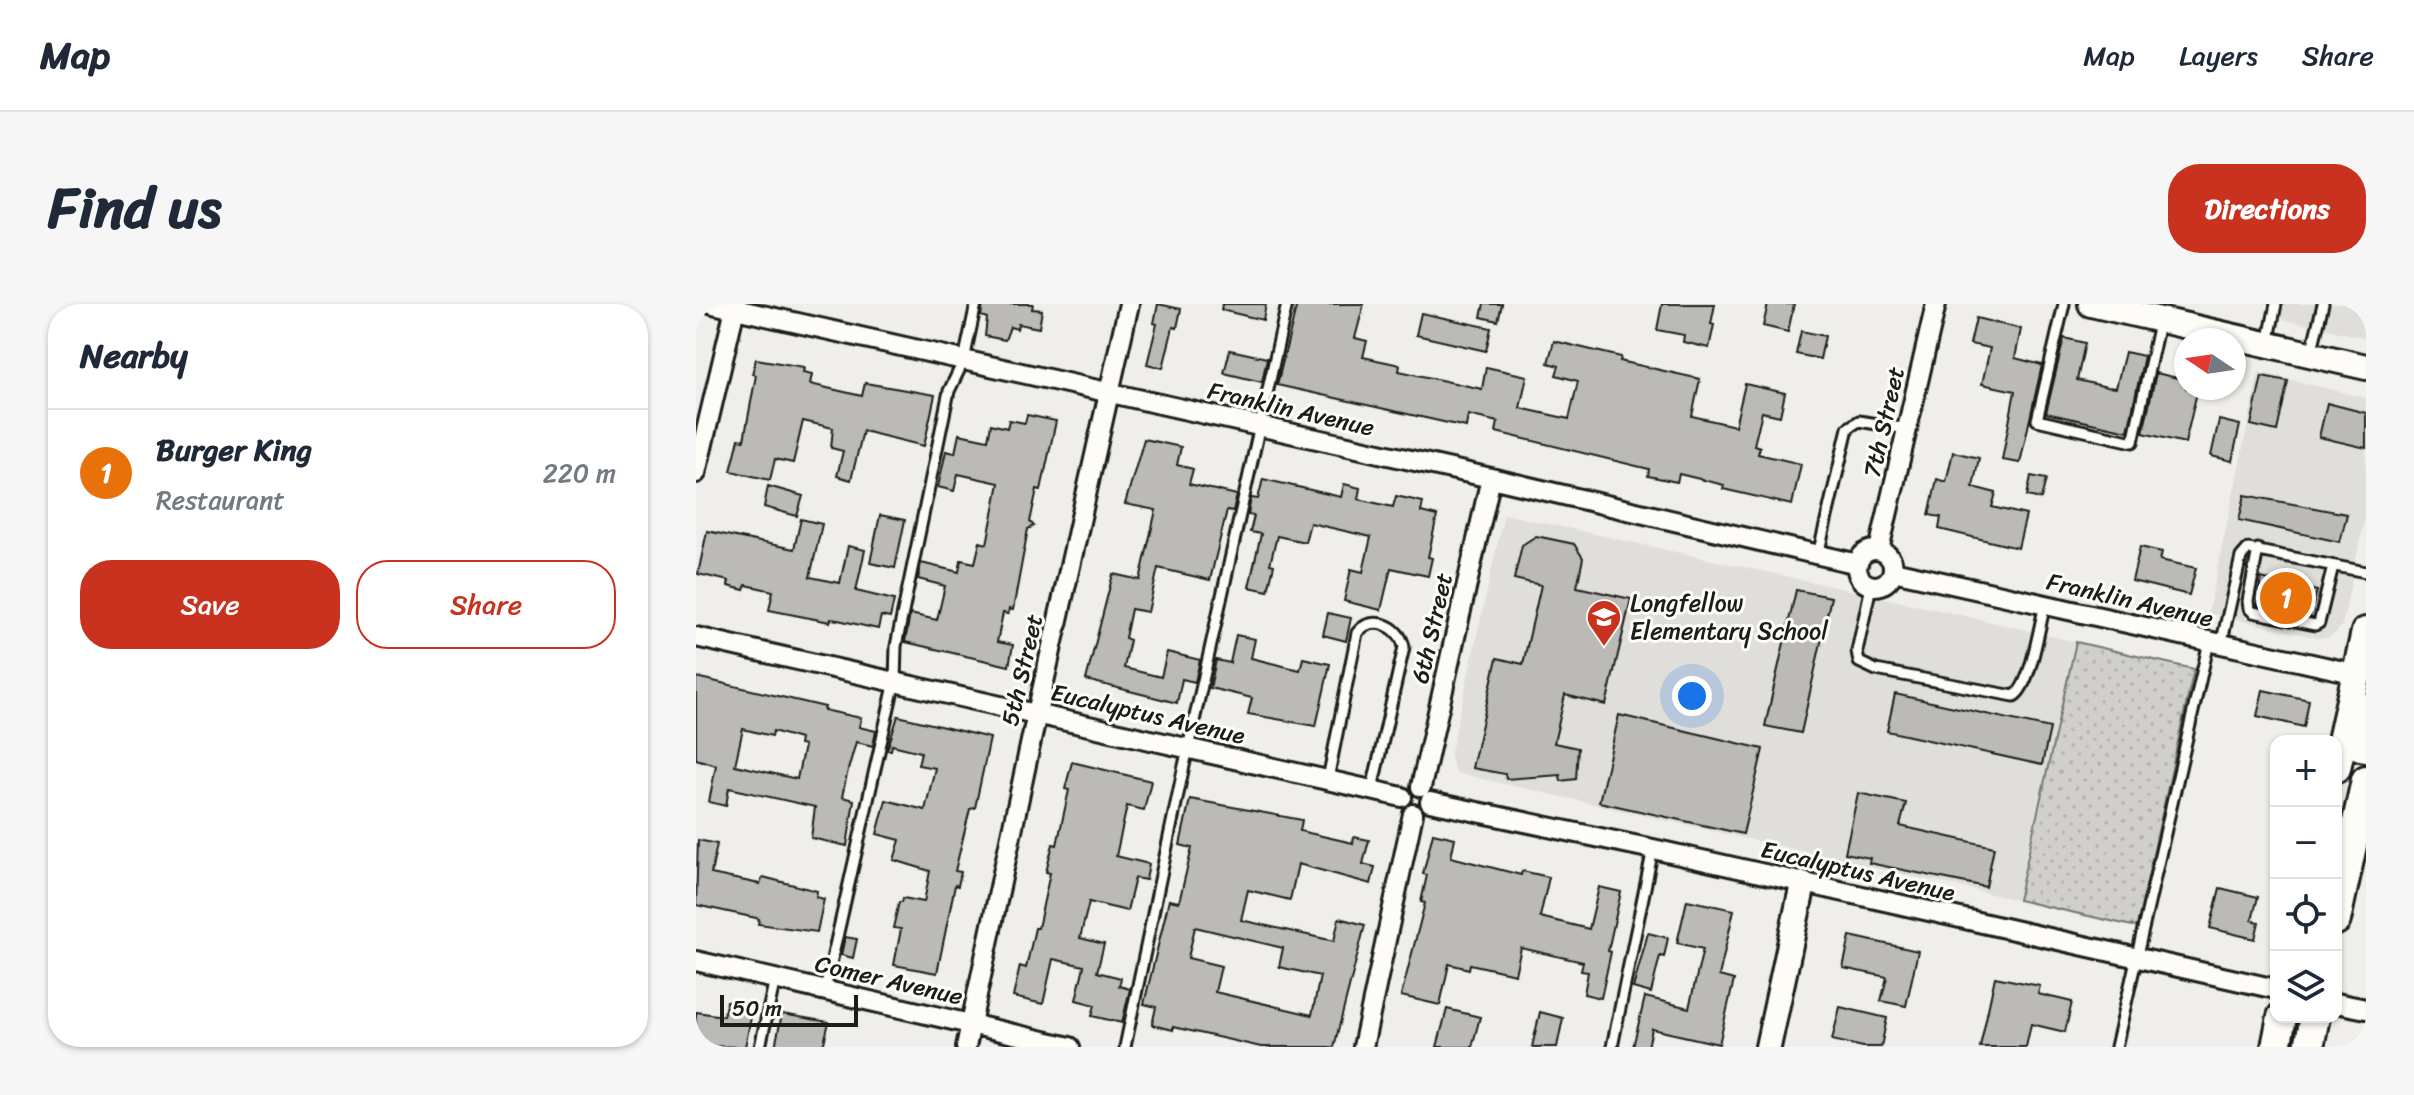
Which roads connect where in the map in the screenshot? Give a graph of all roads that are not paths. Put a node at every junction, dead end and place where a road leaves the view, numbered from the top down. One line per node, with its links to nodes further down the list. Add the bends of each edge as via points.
1 (713, 304): 10 (street, Franklin Avenue)
2 (976, 304): 14 (lane)
3 (1129, 304): 16 (street, 5th Street)
4 (1287, 304): 17 (lane)
5 (1936, 304): 18 (street, 7th Street)
6 (2064, 304): 11 (lane, via 2037,420 2133,442)
7 (2276, 304): 12 (lane)
8 (2323, 304): 13 (lane)
9 (2101, 305): 11 (street)
10 (735, 307): 14 (street, Franklin Avenue); 19 (street)
11 (2160, 320): 12 (street)
12 (2268, 344): 13 (street)
13 (2311, 354): 15 (street)
14 (964, 360): 16 (street, Franklin Avenue); 33 (lane, via 949,391 896,646)
15 (2366, 367)
16 (1110, 392): 17 (street, Franklin Avenue); 35 (street, 5th Street)
17 (1259, 427): 20 (street, Franklin Avenue); 38 (lane)
18 (1907, 429): 22 (street, 7th Street); 23 (lane, via 1859,421 1848,428)
19 (696, 473)
20 (1491, 478): 23 (street, Franklin Avenue); 42 (street, 6th Street)
21 (2258, 549): 25 (lane); 25 (lane, via 2248,601 2253,612 2319,623); 32 (lane, via 2248,549 2241,557)
22 (1879, 550): 24 (street, via 1865,553); 26 (street, via 1891,559)
23 (1818, 555): 24 (street, Franklin Avenue)
24 (1858, 564): 28 (street, via 1861,580)
25 (2333, 566): 27 (lane)
26 (1893, 571): 28 (street, via 1888,581); 29 (street, Franklin Avenue)
27 (2366, 572)
28 (1871, 586): 29 (lane, via 1859,662 1876,670 2014,696 2026,680)
29 (2045, 605): 32 (street, Franklin Avenue)
30 (2366, 632): 34 (main road)
31 (696, 637): 33 (street, Eucalyptus Avenue)
32 (2215, 644): 34 (street, Franklin Avenue); 48 (lane)
33 (895, 681): 35 (street, Eucalyptus Avenue); 52 (lane)
34 (2362, 683): 36 (main road, via 2358,732 2360,746); 37 (main road)
35 (1037, 713): 38 (street, Eucalyptus Avenue); 55 (street, 5th Street)
36 (2366, 747)
37 (2342, 748)
38 (1188, 749): 39 (street, Eucalyptus Avenue); 61 (lane)
39 (1328, 779): 41 (street, Eucalyptus Avenue); 41 (lane, via 1357,633 1369,624 1389,625 1398,631 1404,647)
40 (2366, 780): 47 (main road)
41 (1372, 789): 43 (street, Eucalyptus Avenue)
42 (1425, 795): 43 (street, via 1412,787); 44 (street, via 1426,811); 45 (street, Eucalyptus Avenue)
43 (1402, 797): 44 (street, via 1403,806)
44 (1413, 814): 62 (street)
45 (1653, 849): 46 (street, Eucalyptus Avenue); 63 (lane)
46 (1803, 884): 48 (street, Eucalyptus Avenue); 64 (street)
47 (2342, 892)
48 (2136, 958): 51 (street, Eucalyptus Avenue); 65 (lane)
49 (696, 961): 50 (street, Comer Avenue)
50 (775, 979): 52 (street, Comer Avenue); 58 (lane)
51 (2270, 988)
52 (825, 990): 55 (street, Comer Avenue)
53 (2342, 1004): 54 (street)
54 (2366, 1009)
55 (971, 1023): 59 (street, 5th Street); 60 (street, Comer Avenue)
56 (2281, 1023): 66 (main road)
57 (2314, 1023): 67 (main road)
58 (760, 1047)
59 (966, 1047)
60 (1070, 1047)
61 (1125, 1047)
62 (1363, 1047)
63 (1612, 1047)
64 (1768, 1047)
65 (2116, 1047)
66 (2276, 1047)
67 (2309, 1047)

